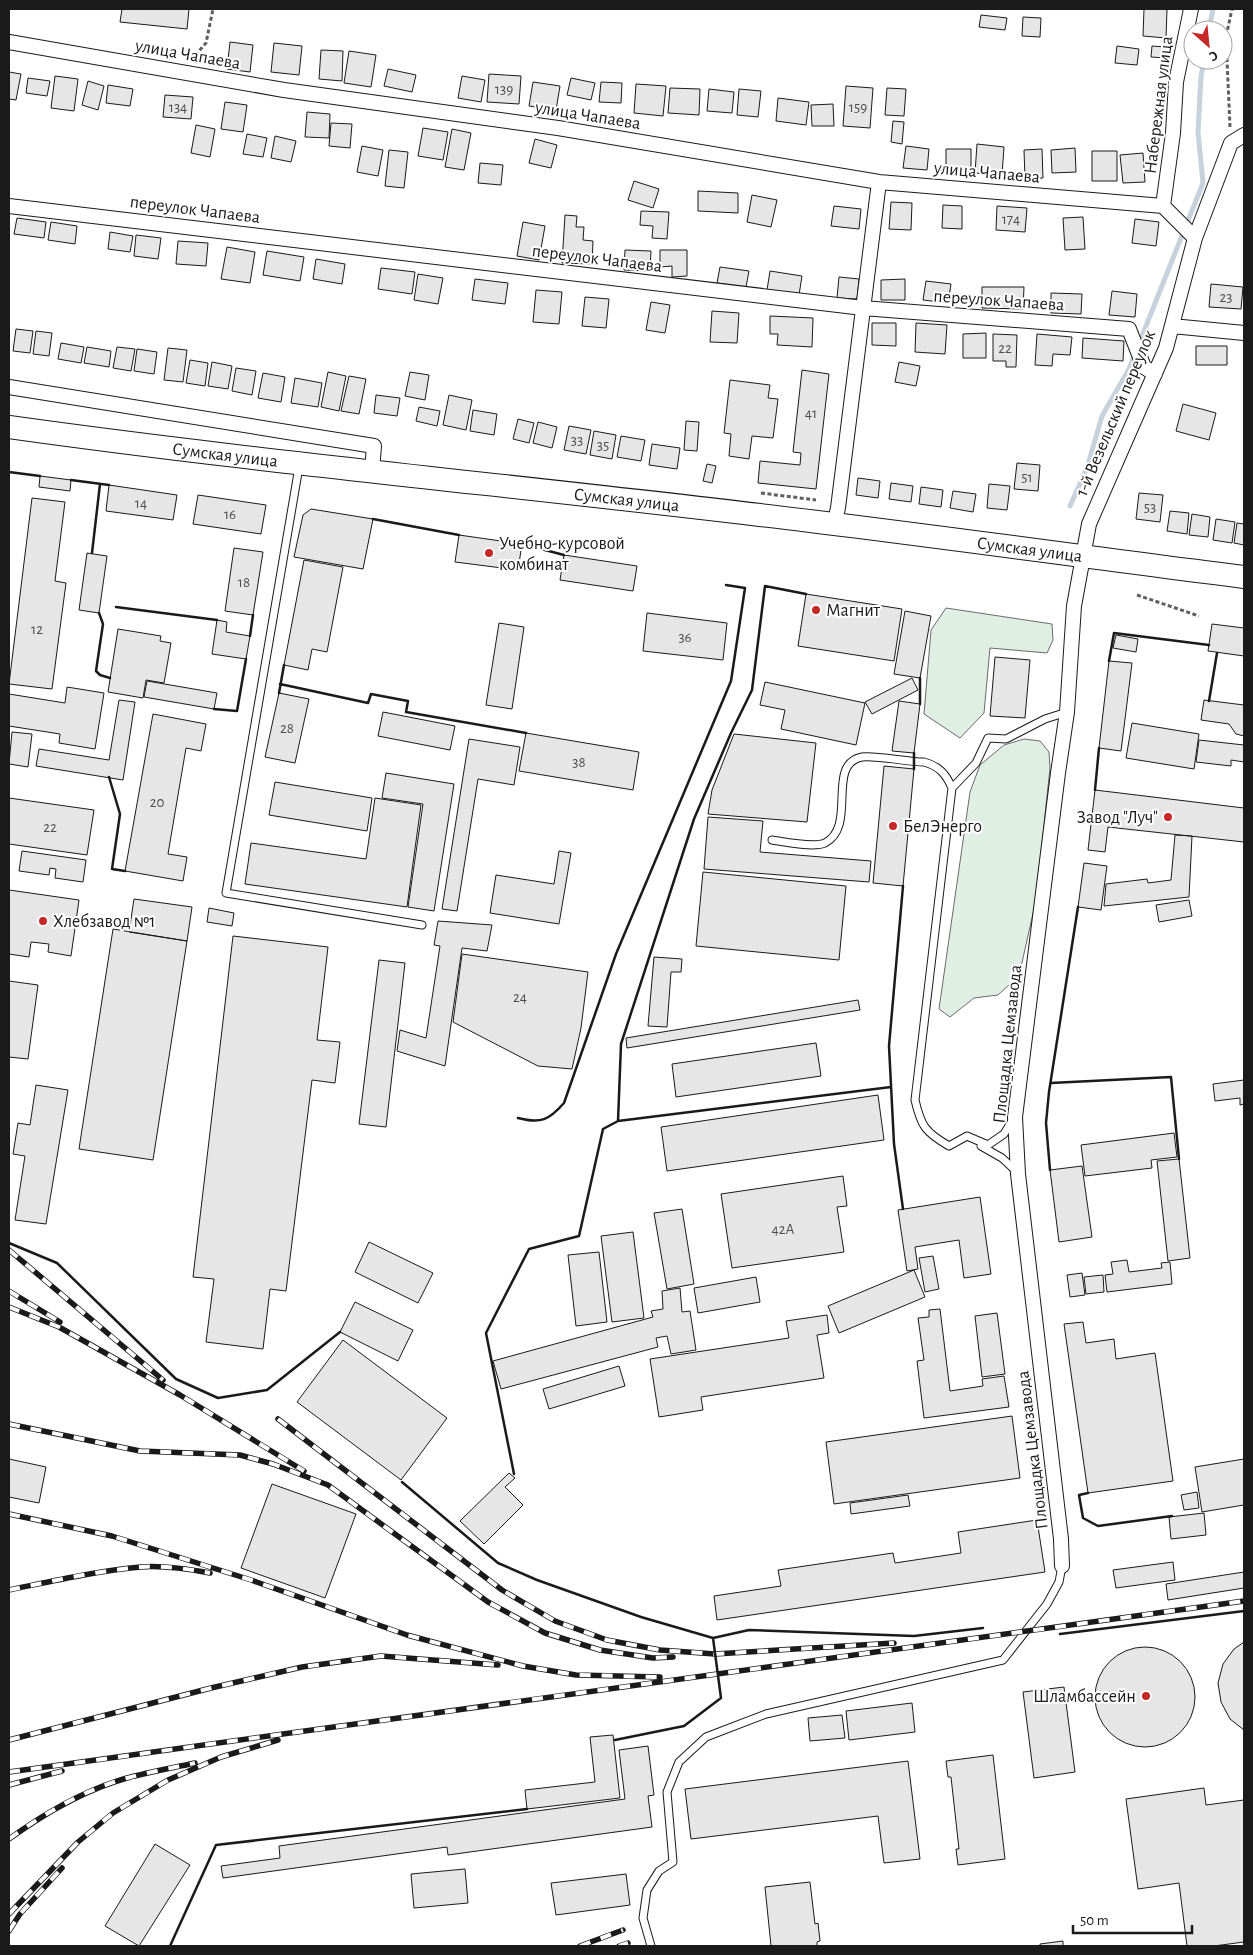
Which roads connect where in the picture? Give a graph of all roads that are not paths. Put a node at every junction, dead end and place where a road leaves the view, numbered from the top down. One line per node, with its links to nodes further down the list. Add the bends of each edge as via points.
1 (1191, 9): 6 (street, Набережная улица, via 1176,82)
2 (9, 42): 4 (street, улица Чапаева, via 284,90 558,128)
3 (1244, 135): 7 (street, 1-й Везельский переулок, via 1231,143)
4 (879, 182): 6 (street, улица Чапаева); 8 (street)
5 (9, 206): 8 (street, переулок Чапаева)
6 (1163, 206): 7 (street)
7 (1195, 238): 9 (street, 1-й Везельский переулок)
8 (862, 308): 11 (street, переулок Чапаева, via 1129,329 1144,367); 16 (street)
9 (1172, 326): 10 (street); 11 (street, 1-й Везельский переулок)
10 (1244, 333)
11 (1155, 374): 17 (street, 1-й Везельский переулок, via 1089,524)
12 (9, 387): 15 (street, via 374,446)
13 (9, 427): 14 (main road, Сумская улица)
14 (299, 464): 15 (main road, Сумская улица); 22 (lane, via 226,894)
15 (372, 470): 16 (main road, Сумская улица)
16 (834, 525): 17 (main road, Сумская улица)
17 (1083, 557): 18 (main road, Сумская улица); 19 (street, Площадка Цемзавода, via 1074,606)
18 (1244, 577)
19 (1067, 712): 20 (lane, via 1045,719 1006,739 988,738 976,763); 23 (street, Площадка Цемзавода)
20 (952, 788): 21 (lane, via 946,775 933,765 863,757 853,761 844,773 842,817 836,834 824,843 810,845); 24 (lane, via 915,1100 920,1120 932,1136 949,1146)
21 (772, 840)
22 (422, 924)
23 (1015, 1117): 24 (lane, via 1004,1134 988,1145); 25 (street, Площадка Цемзавода)
24 (967, 1136): 25 (lane, via 1002,1158)
25 (1018, 1174): 26 (street, Площадка Цемзавода)
26 (1062, 1566): 27 (lane, via 1059,1582 1047,1604 1003,1660 766,1714 706,1737 699,1743 679,1762 667,1792 673,1862 659,1871 647,1890 643,1918)
27 (651, 1946)

